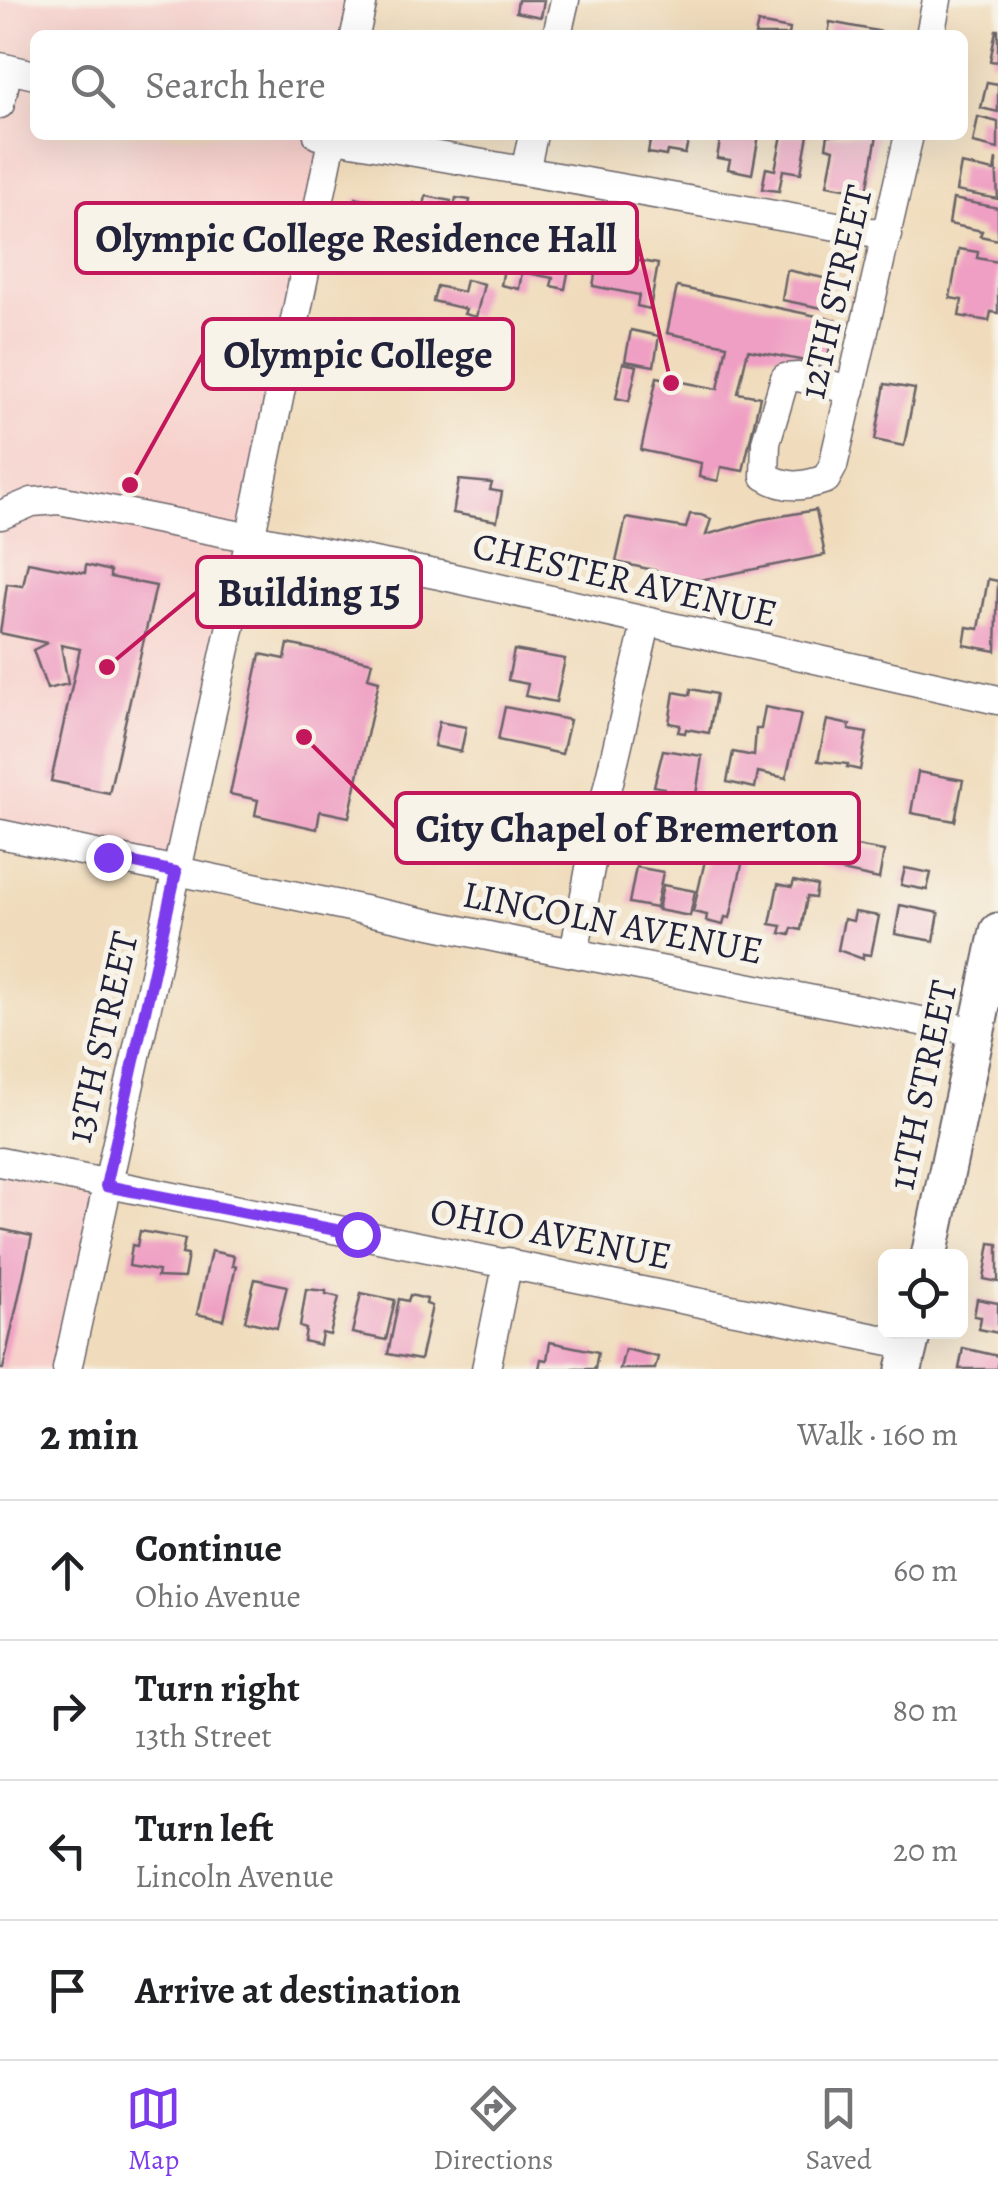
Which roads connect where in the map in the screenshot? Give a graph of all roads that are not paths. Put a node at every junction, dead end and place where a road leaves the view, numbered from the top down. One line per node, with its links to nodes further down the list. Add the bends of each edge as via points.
1 (363, 0): 4 (street)
2 (565, 0): 5 (street)
3 (938, 0): 6 (street)
4 (356, 30)
5 (558, 30)
6 (931, 30)
7 (14, 70): 8 (street)
8 (0, 104)
9 (327, 140): 17 (street, 13TH STREET)
10 (351, 140): 13 (street)
11 (533, 140): 13 (street)
12 (908, 140): 14 (street, 12TH STREET)
13 (525, 171): 14 (street)
14 (888, 235): 15 (street, 12TH STREET)
15 (851, 390): 15 (street, 12TH STREET, via 826,479 781,486 765,476 766,442 785,378)
16 (1, 516): 17 (street, CHESTER AVENUE, via 32,502 59,500)
17 (250, 539): 18 (street, CHESTER AVENUE); 21 (street, 13TH STREET)
18 (646, 624): 19 (street, CHESTER AVENUE); 23 (street)
19 (998, 700)
20 (0, 834): 21 (street, LINCOLN AVENUE)
21 (176, 872): 23 (street, LINCOLN AVENUE); 26 (street, 13TH STREET)
22 (998, 931): 24 (main road, 11TH STREET)
23 (574, 953): 24 (street, LINCOLN AVENUE)
24 (977, 1032): 27 (main road, 11TH STREET)
25 (0, 1162): 26 (street, OHIO AVENUE)
26 (106, 1186): 28 (street, OHIO AVENUE); 30 (street, 13TH STREET)
27 (930, 1249)
28 (508, 1262): 29 (street, OHIO AVENUE); 31 (street)
29 (909, 1348)
30 (66, 1369)
31 (486, 1369)

